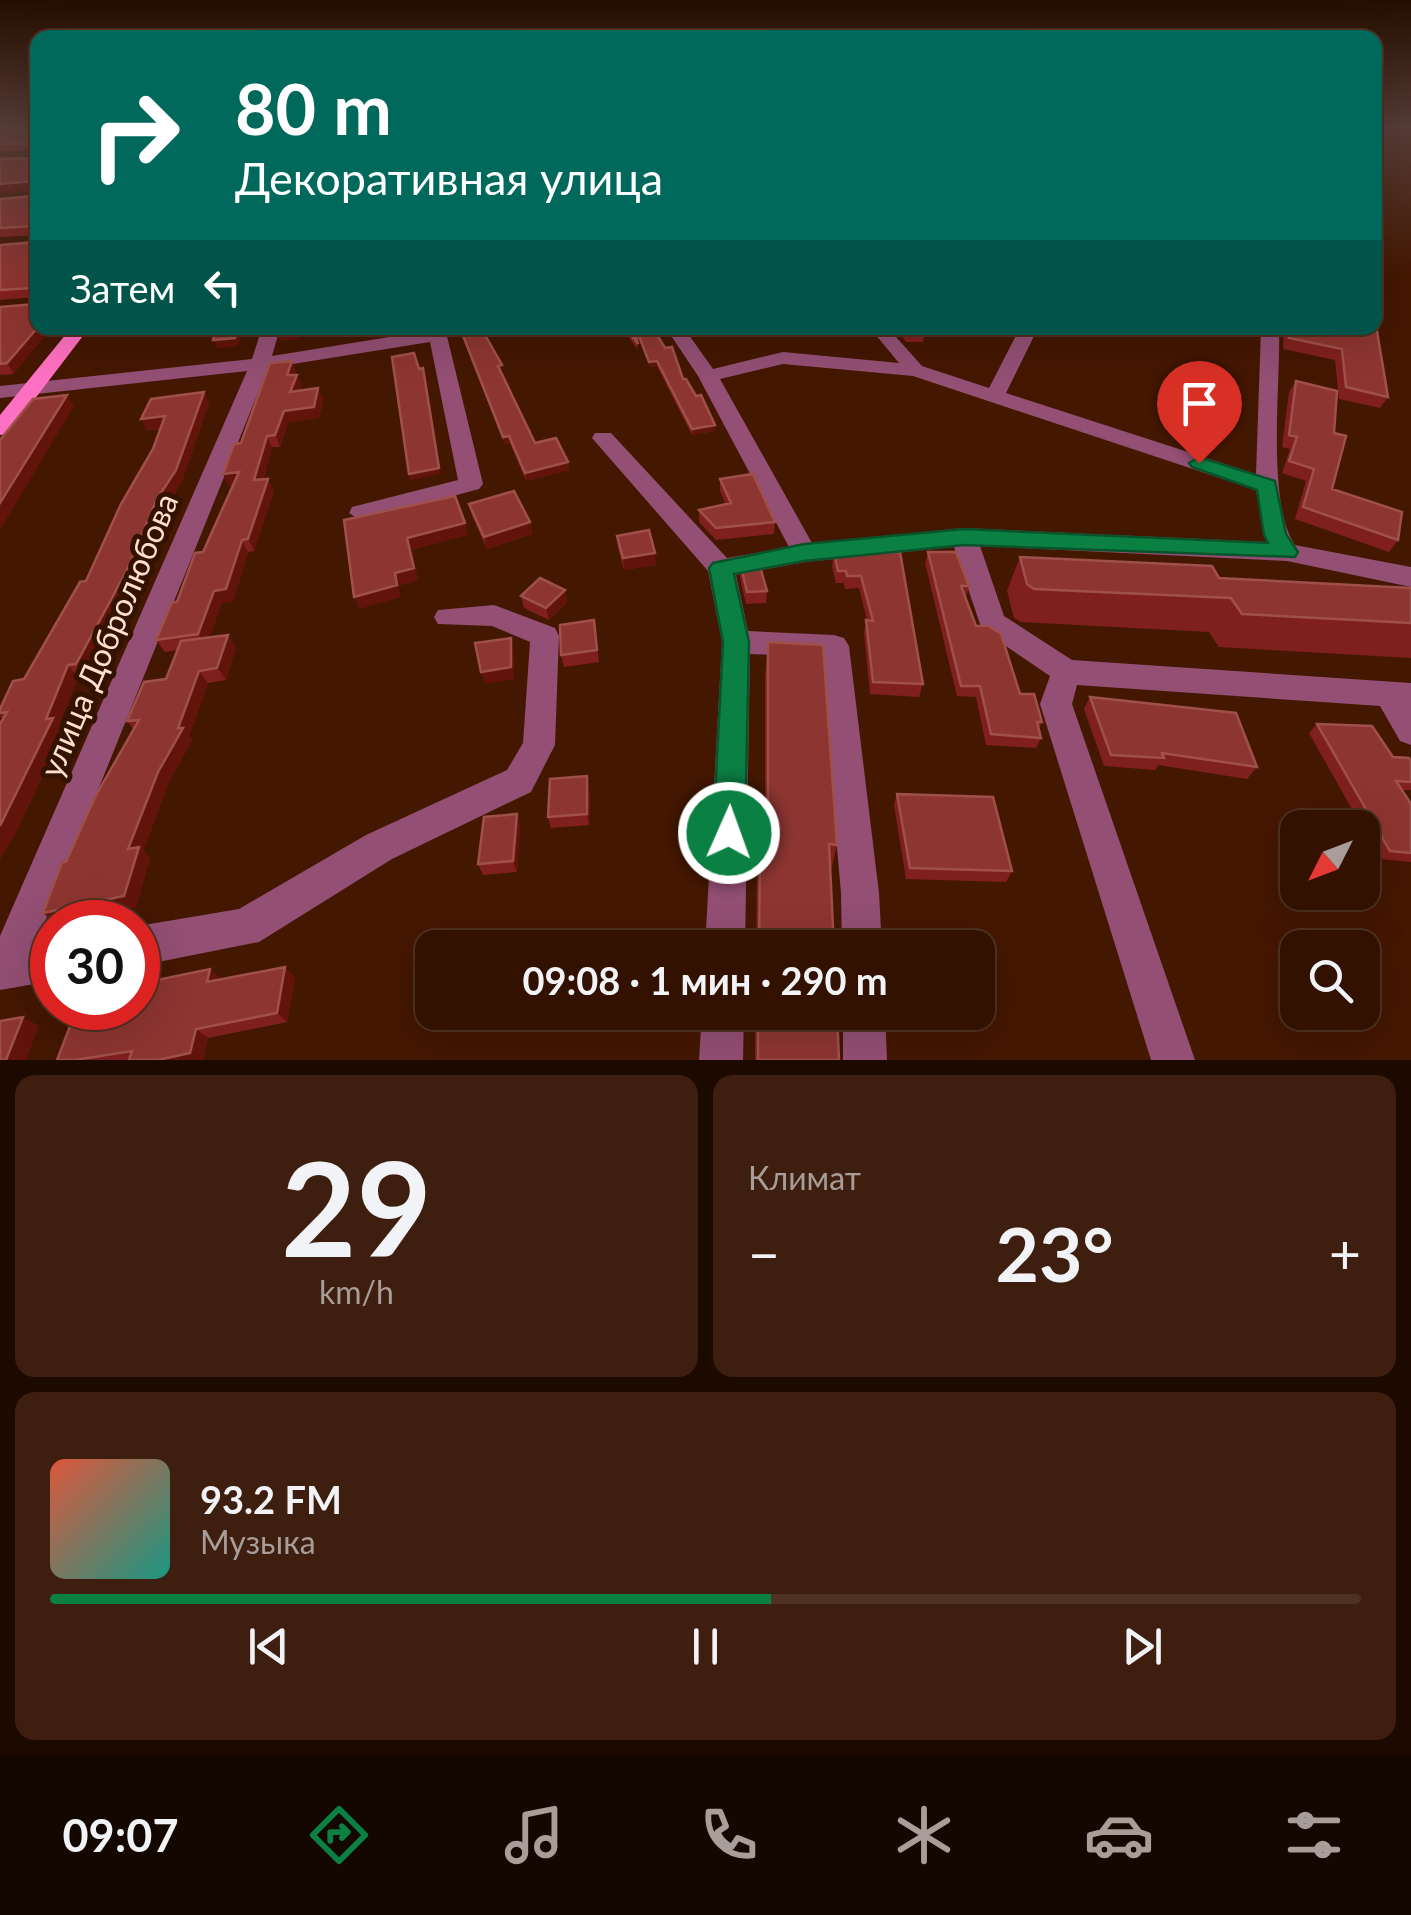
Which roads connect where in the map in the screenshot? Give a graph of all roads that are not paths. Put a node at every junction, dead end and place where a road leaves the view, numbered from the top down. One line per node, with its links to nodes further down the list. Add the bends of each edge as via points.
1 (74, 335): 12 (main road)
2 (269, 335): 9 (street, улица Добролюбова)
3 (416, 335): 9 (street)
4 (438, 335): 18 (street, via 471,484)
5 (680, 335): 11 (street)
6 (885, 335): 10 (street)
7 (1026, 335): 14 (street)
8 (1270, 335): 17 (street)
9 (260, 364): 12 (street); 33 (street, улица Добролюбова)
10 (915, 370): 11 (street, via 783,358); 14 (street)
11 (708, 376): 20 (street)
12 (31, 389): 13 (street); 15 (main road)
13 (0, 392)
14 (996, 394): 17 (street)
15 (0, 428)
16 (603, 438): 22 (street)
17 (1267, 486): 21 (street, via 1275,535)
18 (361, 513)
19 (964, 537): 20 (street); 21 (street); 26 (street, via 992,622)
20 (804, 552): 22 (street)
21 (1287, 552): 23 (street)
22 (721, 568): 25 (street)
23 (1411, 577)
24 (448, 617): 31 (street, via 494,615 545,636 540,745 519,781 380,847 245,928)
25 (736, 642): 29 (street); 30 (street, via 834,646)
26 (1066, 672): 27 (street); 38 (street, via 1056,704)
27 (1400, 696): 28 (street)
28 (1411, 731)
29 (726, 930)
30 (861, 930)
31 (160, 942)
32 (30, 965): 33 (street)
33 (3, 970)
34 (722, 1030): 36 (street)
35 (864, 1030): 37 (street)
36 (721, 1060)
37 (865, 1060)
38 (1173, 1060)

